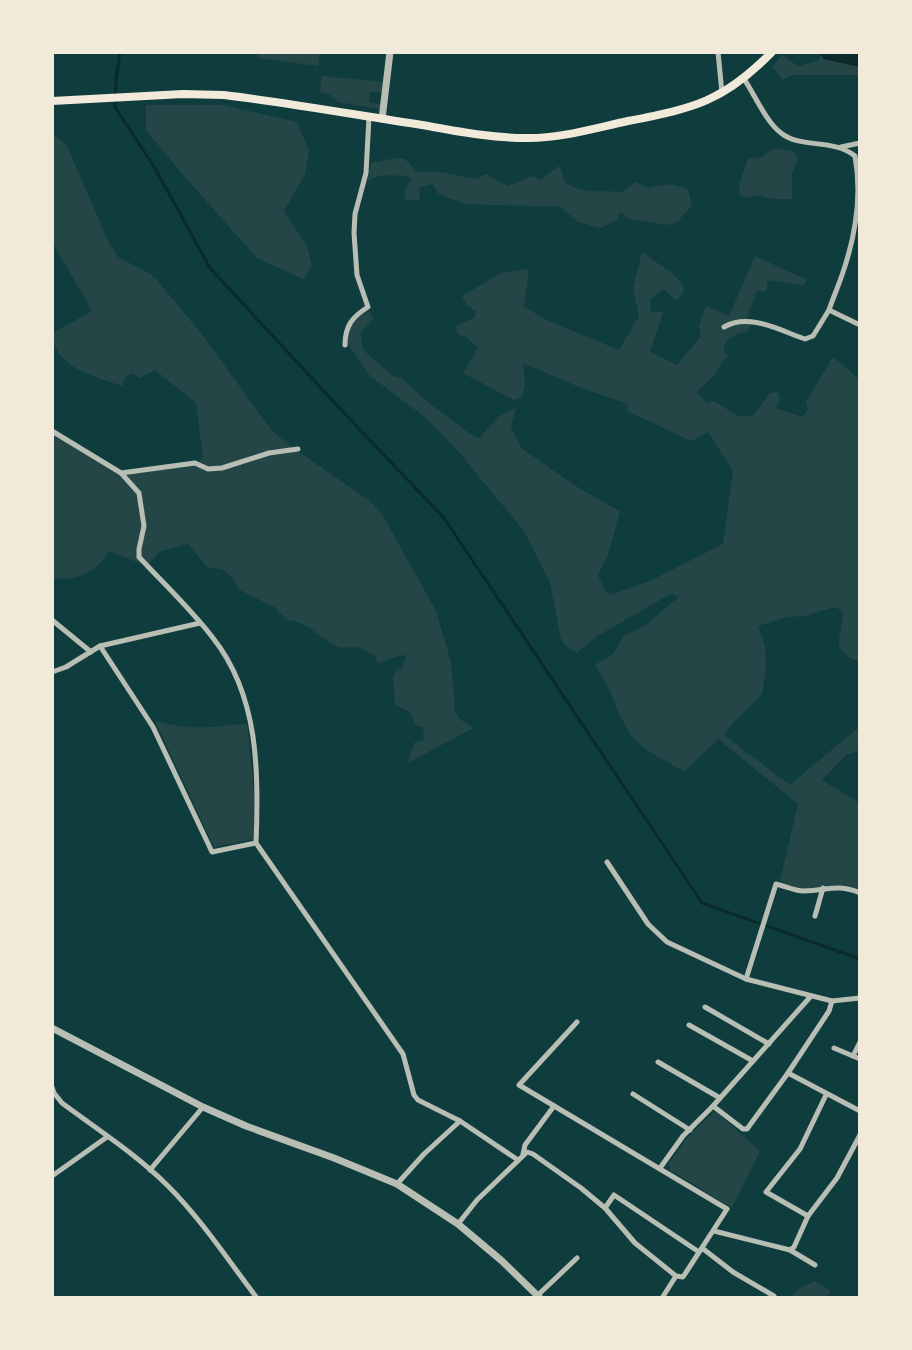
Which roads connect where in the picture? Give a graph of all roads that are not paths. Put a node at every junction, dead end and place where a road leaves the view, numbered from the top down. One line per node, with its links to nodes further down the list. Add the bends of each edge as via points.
1 (390, 52): 8 (street)
2 (717, 52): 5 (street)
3 (772, 52): 4 (main road)
4 (744, 79): 5 (main road); 10 (street, via 782,134)
5 (722, 94): 8 (main road, via 677,111 527,138)
6 (52, 101): 7 (main road, via 224,95)
7 (369, 117): 8 (main road); 15 (street, via 366,174 354,233 357,275 368,307 356,315 345,331)
8 (382, 119)
9 (860, 143): 10 (street)
10 (841, 147): 11 (street, via 855,156 858,171)
11 (857, 230): 12 (street)
12 (829, 310): 13 (street); 14 (street, via 813,336 805,339 757,322 739,321)
13 (860, 325)
14 (724, 327)
15 (345, 345)
16 (52, 431): 18 (street)
17 (298, 450): 18 (street, via 269,453 222,468 208,469 195,464)
18 (121, 473): 20 (street, via 139,494 143,509 139,557)
19 (52, 620): 22 (street)
20 (200, 623): 21 (street); 24 (street, via 225,654 249,709 258,802)
21 (100, 646): 22 (street); 24 (street, via 153,727 212,852)
22 (92, 651): 23 (street)
23 (52, 672)
24 (256, 843): 52 (street, via 403,1054 418,1101)
25 (607, 862): 29 (street, via 657,934)
26 (823, 888): 27 (street, via 848,887); 28 (street); 29 (street, via 804,891 776,884)
27 (860, 892)
28 (815, 916)
29 (746, 979): 30 (street)
30 (811, 996): 32 (street); 38 (street)
31 (860, 998): 32 (street)
32 (832, 1001): 43 (street)
33 (705, 1007): 38 (street)
34 (577, 1022): 48 (street, via 519,1085)
35 (689, 1025): 41 (street)
36 (52, 1028): 50 (street)
37 (860, 1042): 40 (street)
38 (769, 1044): 41 (street)
39 (834, 1048): 40 (street)
40 (856, 1058)
41 (753, 1061): 47 (street)
42 (658, 1062): 47 (street)
43 (788, 1073): 46 (street); 49 (street, via 747,1129)
44 (52, 1087): 55 (street, via 62,1103)
45 (633, 1094): 53 (street)
46 (826, 1095): 51 (street); 63 (street, via 800,1149 766,1192)
47 (720, 1098): 49 (street)
48 (554, 1106): 56 (street, via 525,1145); 58 (street)
49 (713, 1106): 53 (street)
50 (203, 1107): 59 (street); 61 (street)
51 (860, 1111)
52 (460, 1120): 57 (street); 61 (street)
53 (690, 1130): 58 (street)
54 (860, 1135): 63 (street, via 837,1178)
55 (107, 1137): 59 (street); 60 (street)
56 (523, 1155): 57 (street); 62 (street, via 533,1154)
57 (518, 1160): 64 (street)
58 (660, 1168): 65 (street, via 726,1209)
59 (150, 1170): 73 (street, via 169,1186)
60 (52, 1176)
61 (397, 1184): 64 (street)
62 (605, 1208): 66 (street, via 614,1195); 70 (street, via 635,1243)
63 (808, 1216): 67 (street)
64 (458, 1224): 71 (street)
65 (714, 1231): 66 (street); 67 (street)
66 (700, 1250): 70 (street, via 683,1277); 72 (street)
67 (790, 1250): 69 (street)
68 (577, 1258): 71 (street)
69 (815, 1265)
70 (676, 1276): 74 (street)
71 (539, 1296)
72 (774, 1296)
73 (257, 1298)
74 (662, 1298)

